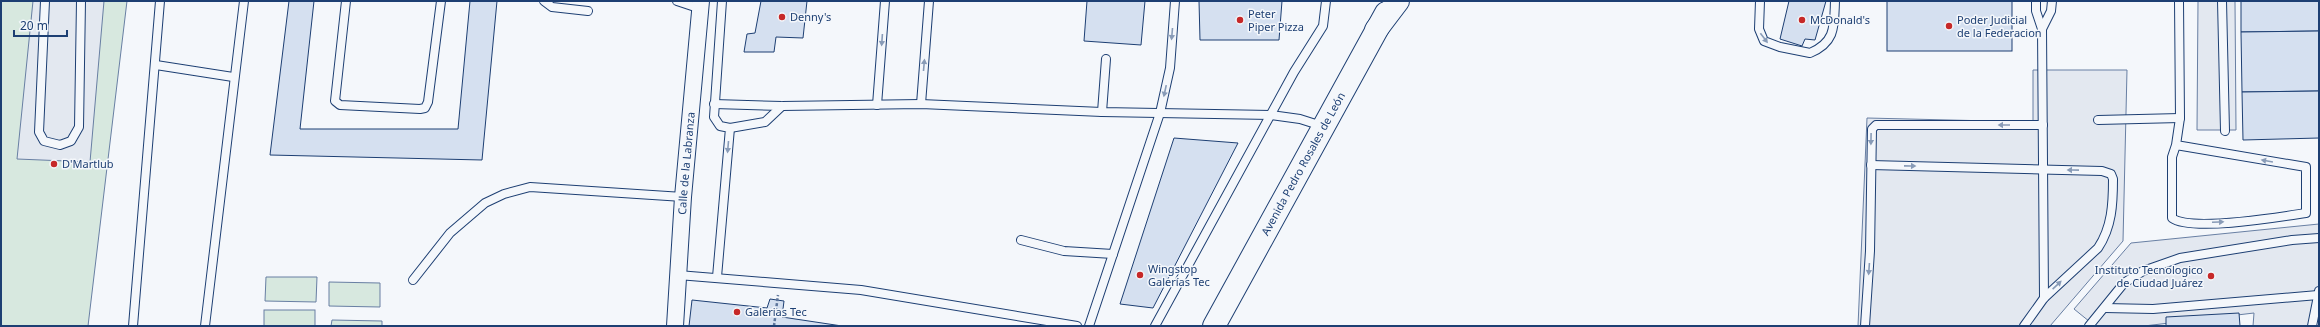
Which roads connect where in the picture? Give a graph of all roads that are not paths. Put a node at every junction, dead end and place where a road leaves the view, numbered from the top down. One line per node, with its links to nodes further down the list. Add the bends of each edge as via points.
1 (45, 1): 2 (lane, via 39,132 44,141 60,145 71,141 79,127)
2 (81, 1)
3 (160, 1): 28 (lane)
4 (244, 1): 29 (lane)
5 (346, 1): 6 (lane, via 335,101 340,105 420,109 425,108 428,102)
6 (441, 1)
7 (544, 1): 24 (lane, via 552,7)
8 (677, 1): 23 (lane)
9 (722, 1): 30 (lane)
10 (885, 1): 32 (lane, one-way to 32)
11 (929, 1): 31 (lane, one-way to 11)
12 (1175, 1): 35 (lane, one-way to 35, via 1170,68)
13 (1326, 1): 36 (lane, via 1323,26)
14 (1383, 1): 26 (main road)
15 (1392, 1): 26 (main road, Avenida Pedro Rosales de León)
16 (1398, 1): 26 (main road)
17 (1760, 1): 18 (lane, one-way to 18, via 1759,30 1764,41 1810,53 1827,43 1832,34)
18 (1835, 1)
19 (2036, 1): 25 (lane, via 2036,11)
20 (2052, 1): 25 (lane, via 2051,11)
21 (2179, 1): 37 (lane)
22 (2222, 1): 42 (lane)
23 (701, 5): 46 (street, Calle de la Labranza)
24 (588, 11)
25 (2042, 29): 39 (lane)
26 (1376, 30): 40 (main road, Avenida Pedro Rosales de León)
27 (1106, 59): 34 (lane)
28 (156, 65): 29 (lane); 56 (lane)
29 (233, 78): 57 (lane)
30 (714, 104): 33 (lane); 41 (lane, via 716,122 720,126)
31 (921, 104): 32 (lane); 34 (lane)
32 (877, 105): 33 (lane)
33 (782, 106): 41 (lane, via 765,122)
34 (1102, 112): 35 (lane)
35 (1160, 113): 36 (lane); 49 (lane)
36 (1271, 115): 40 (lane); 61 (lane)
37 (2180, 118): 38 (lane); 43 (lane)
38 (2098, 120)
39 (2043, 125): 44 (lane, one-way to 44, via 1876,125 1872,129); 45 (lane)
40 (1324, 126): 62 (main road, Avenida Pedro Rosales de León)
41 (730, 128): 51 (lane, one-way to 51)
42 (2226, 131)
43 (2176, 145): 43 (lane, one-way to 43, via 2172,157 2172,218 2179,223 2218,223 2306,213 2306,167)
44 (1871, 165): 45 (lane, one-way to 45); 63 (lane, one-way to 63, via 1870,251)
45 (2044, 170): 54 (lane); 54 (lane, one-way to 45, via 2098,248 2104,239 2109,228 2113,184 2108,172)
46 (683, 197): 50 (street, Calle de la Labranza); 52 (lane, via 530,187 504,194 485,204 450,232)
47 (2319, 238): 55 (lane, via 2180,258 2143,271 2124,282)
48 (1021, 240): 49 (lane, via 1064,252)
49 (1113, 254): 60 (lane)
50 (678, 275): 51 (lane); 58 (street, Calle de la Labranza)
51 (716, 277): 59 (lane, via 906,296 955,307)
52 (413, 280)
53 (2318, 293): 55 (lane, via 2153,308); 66 (lane)
54 (2044, 298): 64 (lane)
55 (2105, 308): 65 (lane)
56 (133, 326)
57 (205, 326)
58 (675, 326)
59 (1077, 326)
60 (1089, 326)
61 (1155, 326)
62 (1214, 326)
63 (1865, 326)
64 (2024, 326)
65 (2089, 326)
66 (2312, 326)

